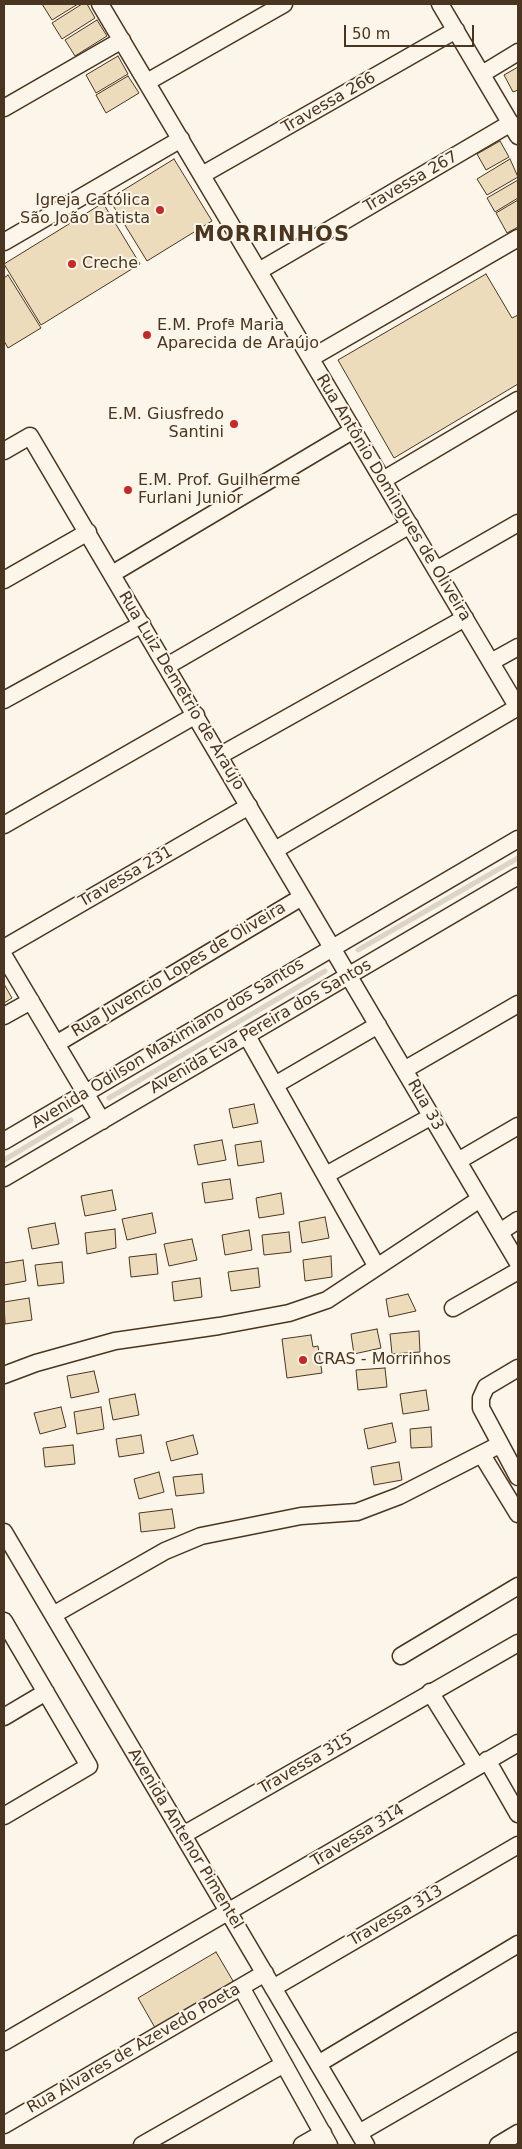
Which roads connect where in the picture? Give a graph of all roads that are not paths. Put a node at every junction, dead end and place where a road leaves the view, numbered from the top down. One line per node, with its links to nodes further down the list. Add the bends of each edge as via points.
1 (100, 4): 5 (street, Rua Antônio Domingues de Oliveira)
2 (284, 4): 8 (street)
3 (440, 4): 4 (street)
4 (456, 30): 7 (street); 12 (street, Travessa 266)
5 (122, 40): 8 (street, Rua Antônio Domingues de Oliveira); 9 (street)
6 (518, 52): 7 (street)
7 (482, 74): 10 (street)
8 (148, 82): 11 (street, Rua Antônio Domingues de Oliveira)
9 (4, 108)
10 (514, 130): 15 (street, Travessa 267)
11 (181, 139): 12 (street, Rua Antônio Domingues de Oliveira); 14 (street)
12 (202, 175): 15 (street, Rua Antônio Domingues de Oliveira)
13 (518, 238): 16 (street)
14 (4, 242)
15 (259, 271): 16 (street, Rua Antônio Domingues de Oliveira)
16 (311, 358): 18 (street, Rua Antônio Domingues de Oliveira)
17 (518, 400): 20 (street)
18 (352, 431): 20 (street, Rua Antônio Domingues de Oliveira); 25 (street)
19 (4, 451): 23 (street, Rua Luiz Demetrio de Araújo, via 30,436)
20 (383, 480): 22 (street, Rua Antônio Domingues de Oliveira)
21 (518, 523): 24 (street)
22 (410, 525): 24 (street, Rua Antônio Domingues de Oliveira); 31 (street)
23 (88, 532): 25 (street, Rua Luiz Demetrio de Araújo); 26 (street)
24 (436, 570): 27 (street, Rua Antônio Domingues de Oliveira)
25 (112, 574): 28 (street, Rua Luiz Demetrio de Araújo)
26 (4, 580)
27 (465, 618): 30 (street, Rua Antônio Domingues de Oliveira); 35 (street)
28 (142, 624): 31 (street, Rua Luiz Demetrio de Araújo); 32 (street)
29 (518, 647): 30 (street)
30 (491, 662): 33 (street, Rua Antônio Domingues de Oliveira)
31 (166, 666): 34 (street, Rua Luiz Demetrio de Araújo)
32 (4, 700)
33 (518, 707): 39 (street)
34 (196, 716): 35 (street, Rua Luiz Demetrio de Araújo); 37 (street)
35 (219, 756): 36 (street, Rua Luiz Demetrio de Araújo)
36 (249, 806): 39 (street, Rua Luiz Demetrio de Araújo); 43 (street, Travessa 231)
37 (4, 825)
38 (518, 839): 42 (street)
39 (275, 850): 41 (street, Rua Luiz Demetrio de Araújo)
40 (518, 876): 45 (street, Avenida Eva Pereira dos Santos)
41 (302, 897): 42 (street, Rua Luiz Demetrio de Araújo); 51 (street, Rua Juvencio Lopes de Oliveira)
42 (332, 947): 45 (street, Rua 33); 54 (street, Avenida Odilson Maximiano dos Santos)
43 (4, 948)
44 (4, 956): 46 (street)
45 (349, 976): 49 (street, Rua 33); 50 (street, Avenida Eva Pereira dos Santos)
46 (31, 1001): 48 (street); 51 (street)
47 (518, 1004): 52 (street)
48 (4, 1016)
49 (378, 1025): 52 (street, Rua 33); 53 (street)
50 (247, 1036): 53 (street); 56 (street, Avenida Eva Pereira dos Santos)
51 (56, 1044): 54 (street)
52 (404, 1070): 55 (street, Rua 33)
53 (275, 1084): 60 (street)
54 (86, 1093): 56 (street); 58 (street, Avenida Odilson Maximiano dos Santos)
55 (432, 1116): 59 (street, Rua 33); 60 (street)
56 (102, 1121): 61 (street, Avenida Eva Pereira dos Santos)
57 (518, 1126): 59 (street)
58 (4, 1141)
59 (458, 1161): 62 (street, Rua 33)
60 (326, 1175): 66 (street)
61 (4, 1178)
62 (480, 1199): 64 (street, Rua 33); 66 (street)
63 (518, 1220): 64 (street)
64 (500, 1232): 65 (street, Rua 33)
65 (518, 1263)
66 (378, 1267): 70 (street, via 327,1300 289,1313 115,1341)
67 (518, 1270): 68 (street)
68 (453, 1308)
69 (518, 1368): 71 (street, via 486,1387 481,1398 481,1408)
70 (4, 1375)
71 (499, 1446): 72 (street); 73 (street)
72 (482, 1454): 74 (street); 77 (street, via 399,1496 357,1512 301,1516 201,1536 165,1552)
73 (516, 1470)
74 (518, 1514)
75 (4, 1532): 77 (street, Avenida Antenor Pimentel)
76 (518, 1586): 80 (street)
77 (53, 1615): 88 (street, Avenida Antenor Pimentel)
78 (4, 1621): 81 (street)
79 (518, 1643): 82 (street, Travessa 315)
80 (405, 1654)
81 (46, 1692): 83 (street); 87 (street, via 89,1766)
82 (430, 1692): 85 (street); 88 (street, Travessa 315)
83 (4, 1717)
84 (518, 1743): 85 (street, Travessa 314)
85 (481, 1763): 86 (street); 90 (street, Travessa 314)
86 (518, 1814)
87 (4, 1816)
88 (183, 1835): 90 (street, Avenida Antenor Pimentel)
89 (518, 1844): 94 (street, Travessa 313)
90 (229, 1913): 92 (street, Avenida Antenor Pimentel); 96 (street, Travessa 314)
91 (518, 1944): 98 (street)
92 (264, 1973): 93 (street, Rua Alvares de Azevedo Poeta); 94 (street, Avenida Antenor Pimentel)
93 (241, 1986): 97 (street); 99 (street, Rua Alvares de Azevedo Poeta)
94 (273, 1988): 98 (street, Avenida Antenor Pimentel)
95 (518, 2041): 102 (street)
96 (4, 2042)
97 (284, 2064): 101 (street); 103 (street)
98 (318, 2064): 102 (street, Avenida Antenor Pimentel)
99 (4, 2125)
100 (518, 2133): 105 (street)
101 (326, 2139): 104 (street)
102 (363, 2139)
103 (142, 2145)
104 (302, 2145)
105 (498, 2145)

